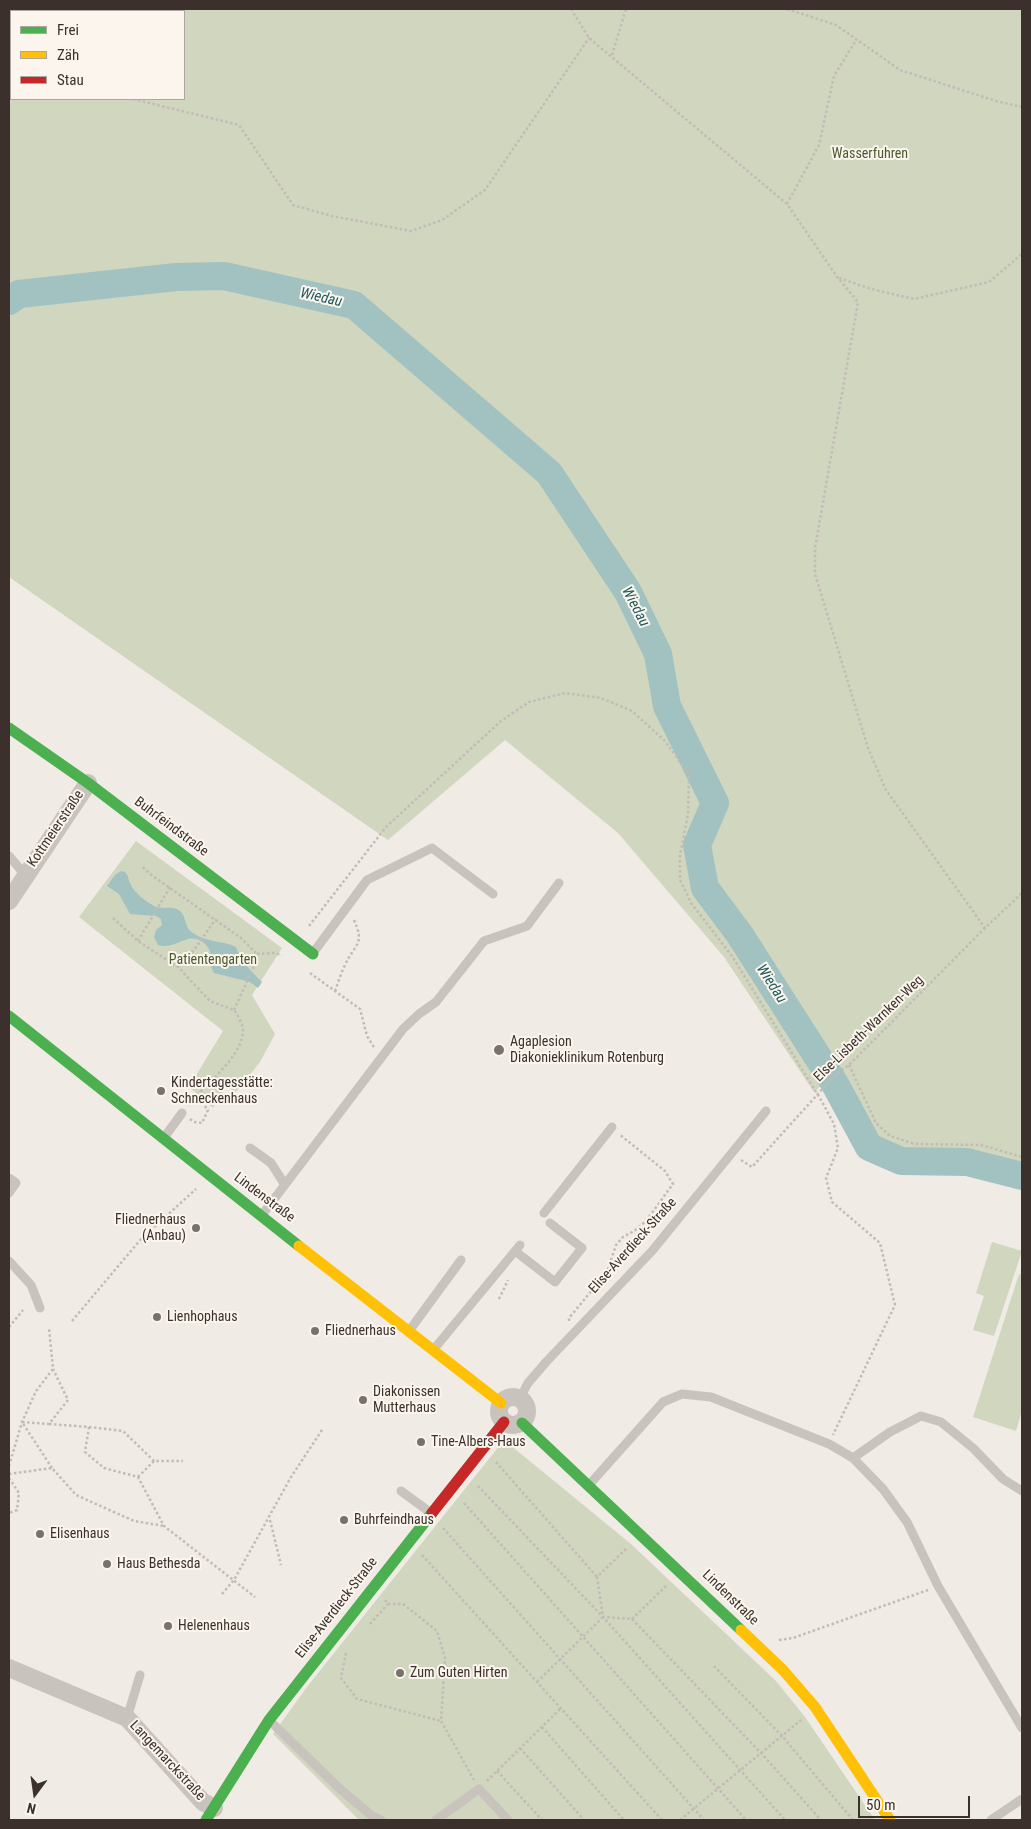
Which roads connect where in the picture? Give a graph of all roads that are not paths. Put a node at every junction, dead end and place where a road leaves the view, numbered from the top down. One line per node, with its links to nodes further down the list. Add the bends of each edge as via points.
1 (9, 728): 2 (street, Buhrfeindstraße)
2 (88, 783): 4 (street, Kottmeierstraße); 8 (street, Buhrfeindstraße)
3 (9, 856): 4 (lane)
4 (26, 876): 7 (street, Kottmeierstraße)
5 (559, 883): 16 (lane, via 527,926 484,942 436,1002 403,1029)
6 (493, 894): 8 (lane, via 432,848 367,880)
7 (9, 901)
8 (313, 954)
9 (9, 1016): 13 (street, Lindenstraße)
10 (766, 1111): 26 (lane, Elise-Averdieck-Straße, via 652,1251 547,1361)
11 (182, 1113): 13 (lane)
12 (612, 1127): 18 (lane)
13 (163, 1139): 19 (street, Lindenstraße)
14 (250, 1148): 16 (lane, via 271,1163)
15 (9, 1178): 17 (lane, via 16,1183)
16 (285, 1185): 19 (lane)
17 (9, 1193)
18 (544, 1213)
19 (262, 1215): 24 (street, Lindenstraße)
20 (550, 1224): 25 (lane, via 582,1248 555,1282 517,1248)
21 (9, 1260): 23 (lane, via 32,1284)
22 (461, 1260): 24 (lane)
23 (40, 1308)
24 (409, 1331): 25 (street, Lindenstraße)
25 (433, 1350): 27 (street, Lindenstraße)
26 (520, 1398): 27 (street, via 510,1397); 29 (street, via 527,1408)
27 (501, 1403): 28 (street, via 499,1412)
28 (504, 1422): 29 (street, via 513,1426); 34 (street, Elise-Averdieck-Straße)
29 (522, 1422): 31 (street, Lindenstraße)
30 (852, 1458): 31 (lane, via 829,1444 711,1398 682,1394 663,1402); 33 (lane, via 890,1432 922,1416 941,1422 973,1448 1003,1479); 39 (lane, via 883,1489 907,1522 938,1586)
31 (589, 1485): 45 (street, Lindenstraße, via 783,1670 815,1707)
32 (401, 1491): 34 (lane)
33 (1022, 1491)
34 (431, 1514): 38 (street, Elise-Averdieck-Straße)
35 (9, 1668): 37 (street, Langemarckstraße)
36 (140, 1675): 37 (lane)
37 (127, 1718): 41 (street, Langemarckstraße, via 203,1802)
38 (269, 1720): 41 (street, Elise-Averdieck-Straße); 42 (lane, via 332,1782)
39 (1022, 1728)
40 (1021, 1804): 46 (lane)
41 (210, 1814)
42 (381, 1820)
43 (436, 1820): 44 (lane, via 479,1789)
44 (508, 1820)
45 (890, 1820)
46 (991, 1820)

